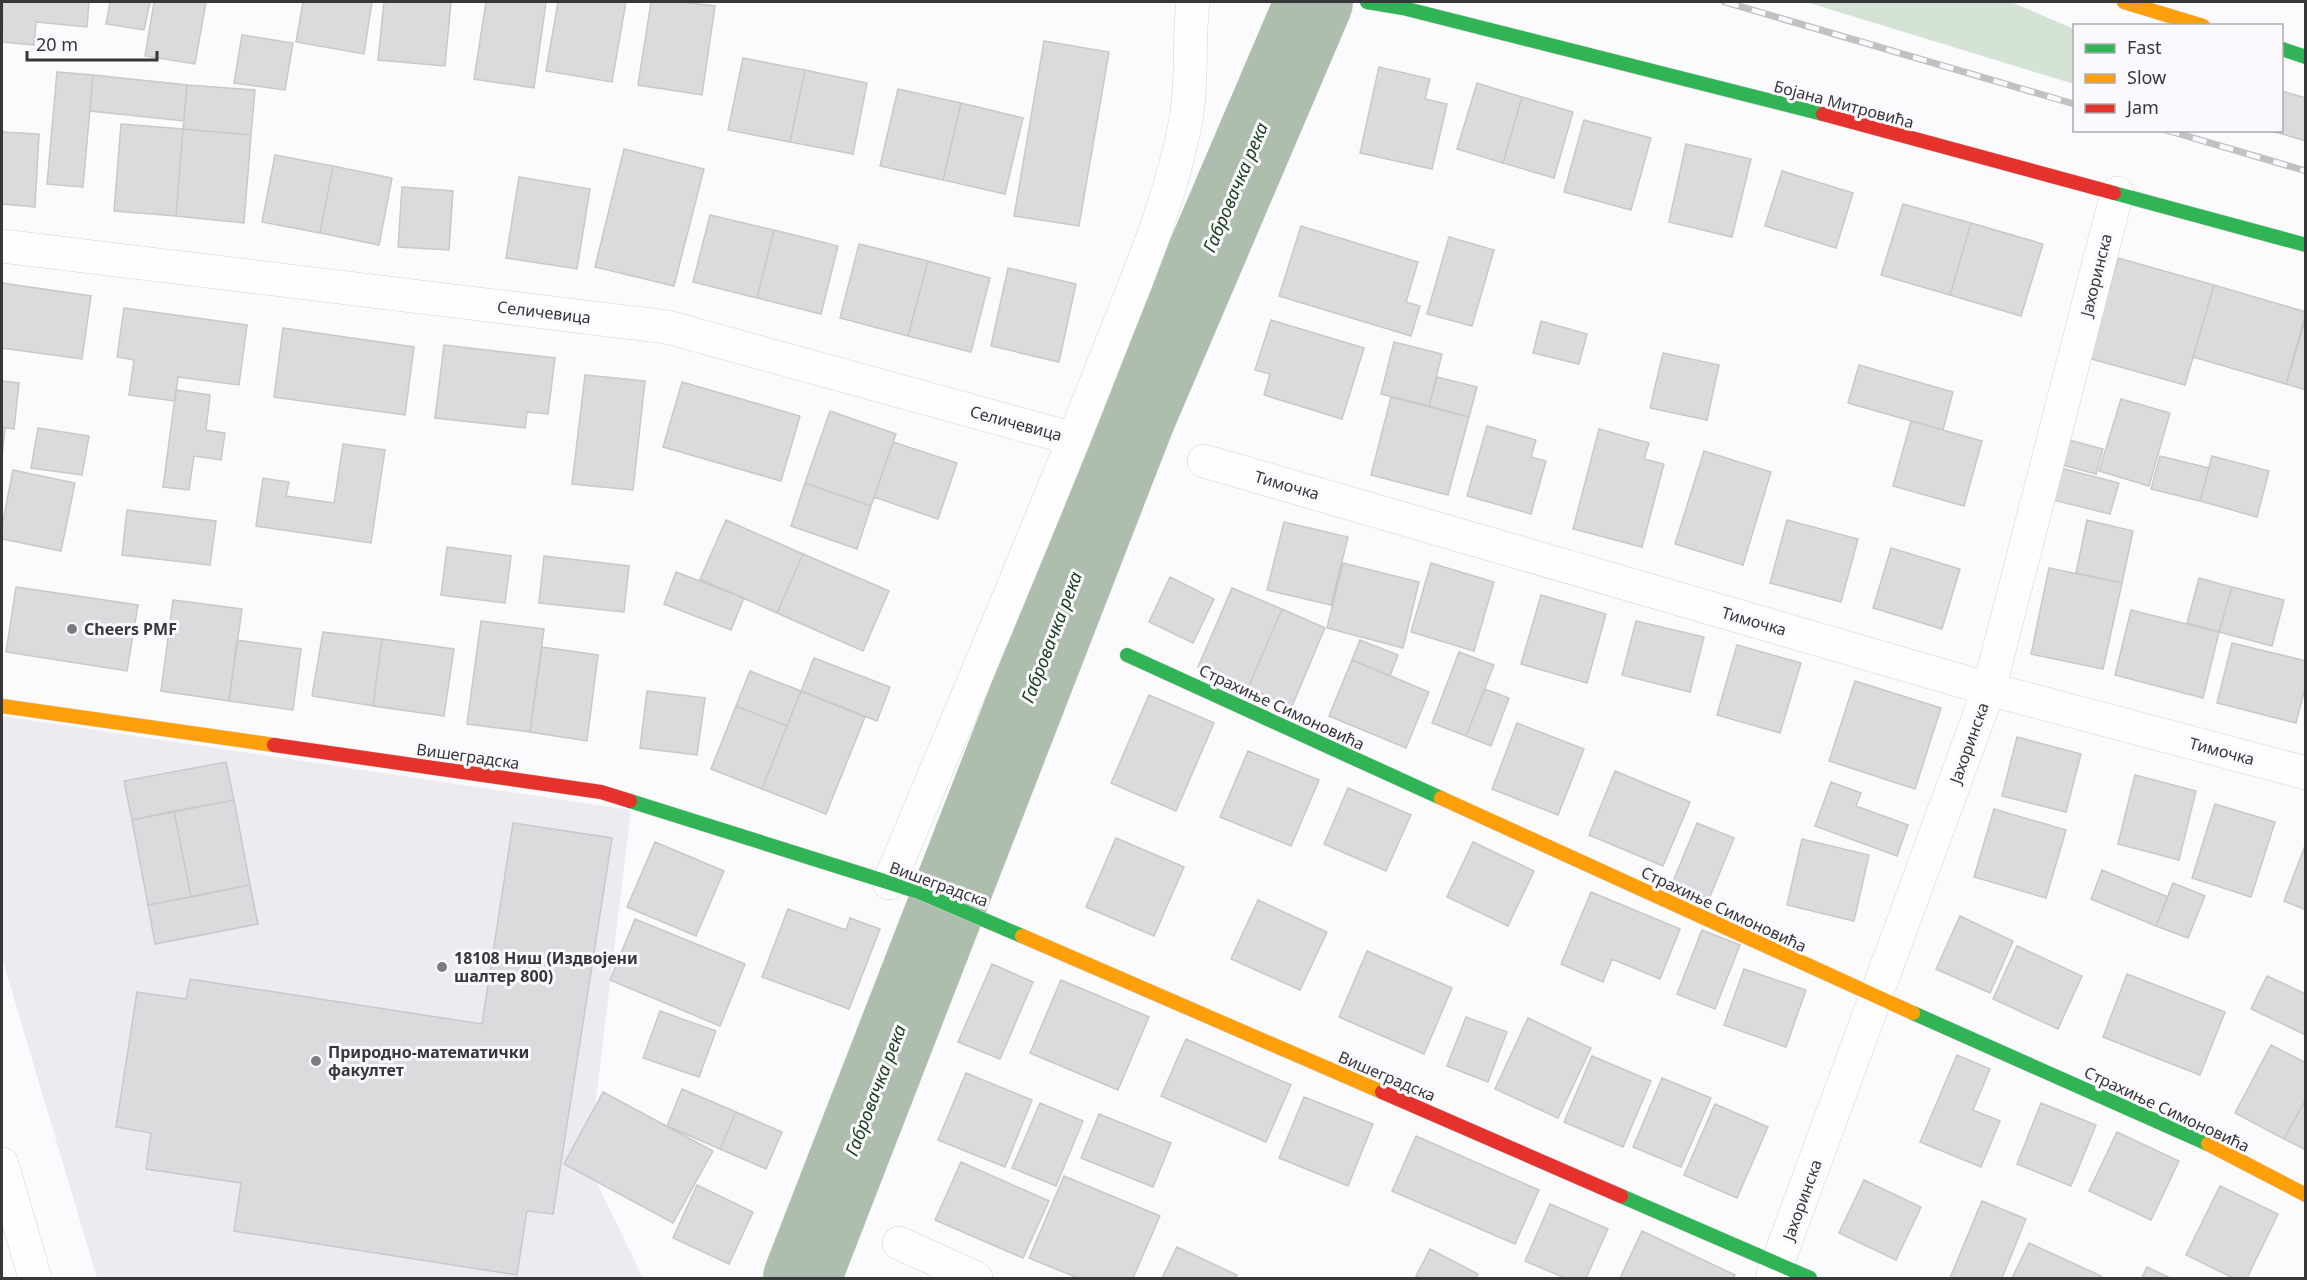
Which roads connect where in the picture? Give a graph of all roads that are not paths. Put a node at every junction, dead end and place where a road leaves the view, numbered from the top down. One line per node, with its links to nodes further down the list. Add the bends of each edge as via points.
1 (1193, 2): 10 (street, Селичевица, via 1191,69 1177,159 1166,198)
2 (1369, 2): 7 (street, Бојана Митровића, via 1818,113)
3 (2124, 2): 4 (street)
4 (2197, 24)
5 (2283, 49): 6 (street)
6 (2306, 57)
7 (2117, 193): 8 (street, Бојана Митровића); 13 (street, Јахоринска)
8 (2306, 245)
9 (2, 246): 10 (street, Селичевица, via 667,327)
10 (1074, 439): 16 (street, Селичевица)
11 (1204, 461): 13 (street, Тимочка)
12 (1127, 655): 17 (street, Страхиње Симоновића)
13 (1989, 689): 15 (street, Тимочка); 17 (street, Јахоринска)
14 (2, 706): 16 (street, Вишеградска, via 601,792)
15 (2306, 773)
16 (904, 887): 21 (street, Вишеградска, via 999,924)
17 (1876, 997): 19 (street, Страхиње Симоновића, via 2226,1152); 21 (street, Јахоринска)
18 (2, 1164): 22 (street)
19 (2306, 1196)
20 (899, 1243): 23 (street)
21 (1775, 1271): 24 (street, Вишеградска)
22 (35, 1278)
23 (976, 1278)
24 (1810, 1278)

